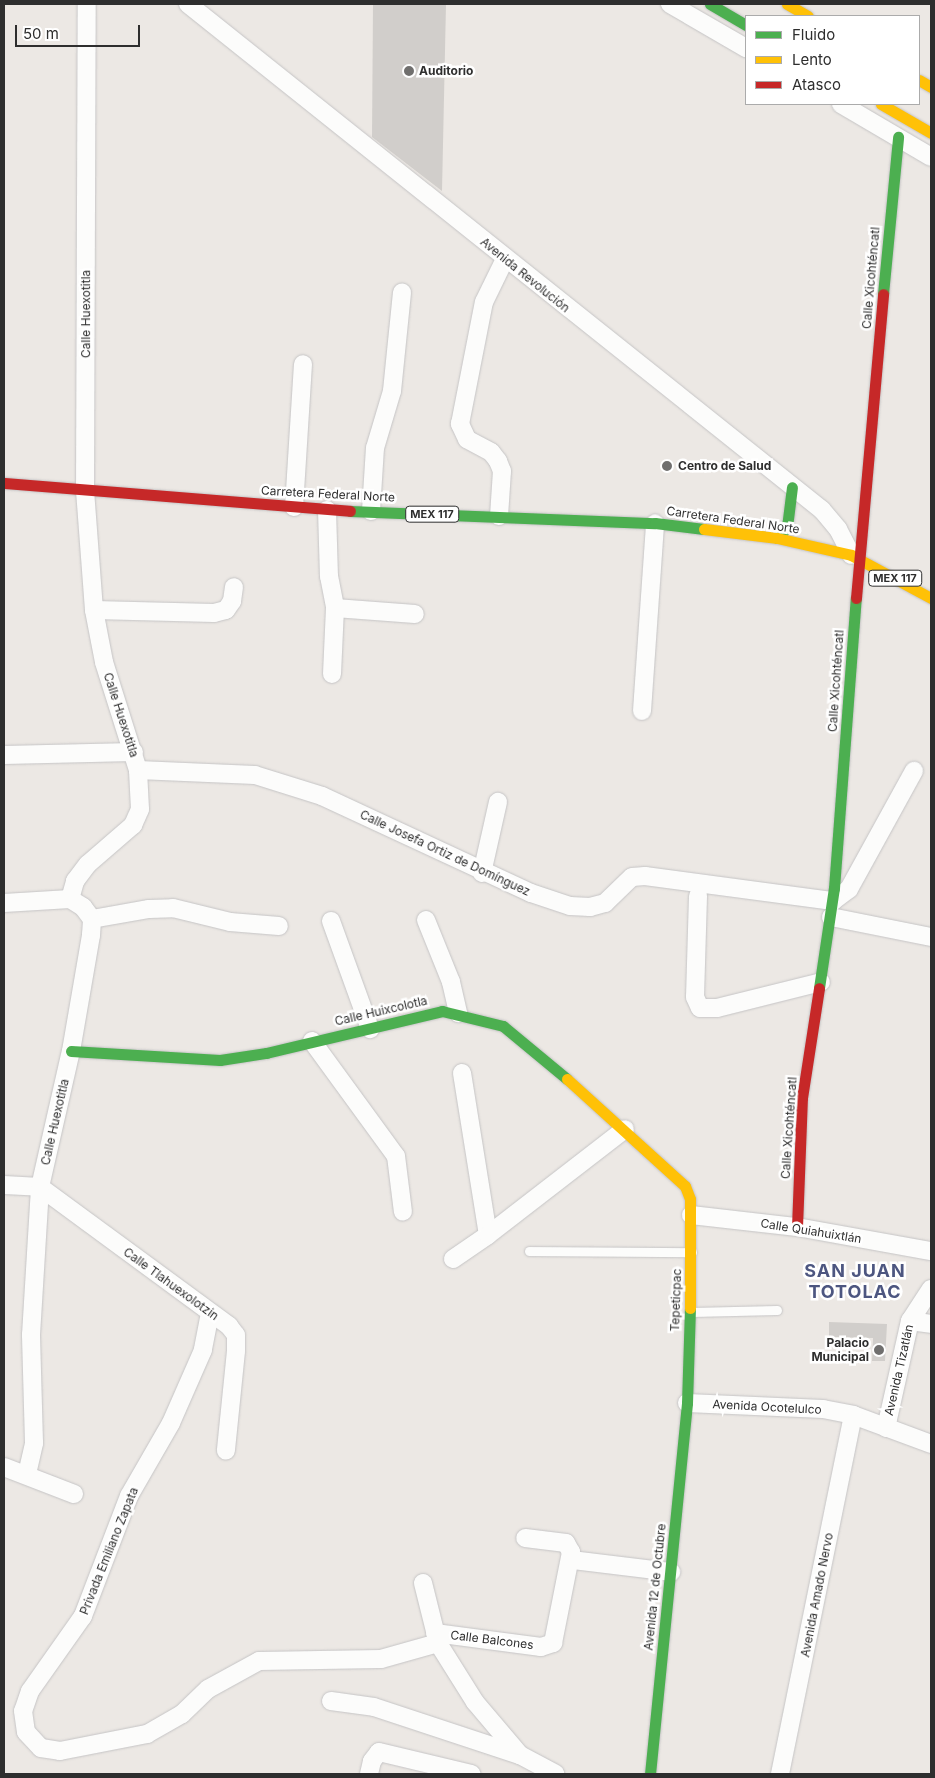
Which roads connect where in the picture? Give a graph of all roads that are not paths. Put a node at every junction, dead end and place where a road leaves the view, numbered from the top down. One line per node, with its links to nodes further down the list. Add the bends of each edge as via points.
1 (87, 4): 23 (street, Calle Huexotitla)
2 (188, 4): 18 (street, Avenida Revolución)
3 (670, 4): 10 (street)
4 (710, 4): 9 (main road)
5 (787, 4): 7 (main road)
6 (800, 4): 8 (main road)
7 (808, 15)
8 (809, 15)
9 (745, 24)
10 (745, 47)
11 (920, 81): 12 (main road)
12 (931, 87)
13 (843, 105): 16 (street)
14 (883, 105): 15 (main road)
15 (931, 133)
16 (898, 137): 17 (street); 30 (main road, Calle Xicohténcatl)
17 (931, 157)
18 (505, 259): 22 (street, Avenida Revolución); 27 (street, via 484,302 460,424 466,439 490,452 498,461 502,471)
19 (402, 293): 26 (street, via 392,391 376,448)
20 (302, 364): 24 (street)
21 (4, 484): 23 (main road, Carretera Federal Norte / MEX 117)
22 (792, 487): 29 (main road, via 787,527); 30 (street, Avenida Revolución, via 822,510)
23 (85, 491): 24 (main road, Carretera Federal Norte / MEX 117); 34 (street, Calle Huexotitla)
24 (294, 507): 25 (main road, Carretera Federal Norte / MEX 117)
25 (328, 510): 26 (main road, Carretera Federal Norte / MEX 117); 33 (street, via 329,576)
26 (371, 511): 27 (main road, Carretera Federal Norte / MEX 117)
27 (499, 516): 28 (main road, Carretera Federal Norte / MEX 117)
28 (655, 523): 29 (main road, Carretera Federal Norte / MEX 117); 37 (street)
29 (778, 538): 30 (main road, Carretera Federal Norte / MEX 117)
30 (855, 556): 32 (main road, MEX 117); 47 (main road, Calle Xicohténcatl)
31 (234, 587): 34 (street, via 232,601 226,610 214,613)
32 (931, 593)
33 (335, 608): 35 (street); 36 (street)
34 (94, 610): 38 (street, Calle Huexotitla, via 104,662)
35 (414, 614)
36 (332, 674)
37 (642, 711)
38 (134, 752): 39 (street); 40 (street, Calle Huexotitla)
39 (4, 755)
40 (138, 770): 43 (street, Calle Josefa Ortiz de Domínguez, via 255,775 322,796); 45 (street, Calle Huexotitla, via 138,817 88,864 75,881)
41 (914, 771): 47 (street, via 849,889)
42 (498, 802): 43 (street)
43 (482, 873): 47 (street, Calle Josefa Ortiz de Domínguez, via 562,903 590,907 605,903 632,877 645,876)
44 (698, 896): 53 (street, via 694,997 700,1008 717,1008)
45 (70, 899): 46 (street); 48 (street, via 83,907)
46 (4, 903)
47 (832, 909): 52 (street, Calle Josefa Ortiz de Domínguez); 53 (main road, Calle Xicohténcatl)
48 (92, 919): 51 (street, via 173,908 230,922); 57 (street, Calle Huexotitla)
49 (426, 920): 54 (street, via 450,982)
50 (331, 921): 55 (street)
51 (279, 926)
52 (931, 937)
53 (821, 982): 64 (main road, Calle Xicohténcatl, via 802,1098)
54 (458, 1013): 55 (main road, Calle Huixcolotla, via 442,1011); 59 (main road, Calle Huixcolotla, via 503,1026)
55 (370, 1029): 56 (main road, Calle Huixcolotla)
56 (312, 1041): 57 (main road, Calle Huixcolotla, via 220,1060); 63 (street, via 396,1156)
57 (71, 1051): 61 (street, Calle Huexotitla)
58 (462, 1073): 65 (street)
59 (625, 1129): 62 (main road, Calle Huixcolotla, via 681,1182); 65 (street)
60 (4, 1185): 61 (street)
61 (40, 1187): 73 (street, Calle Tlahuexolotzin); 82 (street, Calle Huexotitla, via 31,1335 34,1443)
62 (690, 1207): 64 (street, Calle Quiahuixtlán); 68 (main road, Tepeticpac)
63 (403, 1212)
64 (797, 1227): 67 (street, Calle Quiahuixtlán)
65 (488, 1236): 69 (street)
66 (529, 1251): 68 (lane)
67 (931, 1251)
68 (692, 1252): 72 (main road, Tepeticpac)
69 (453, 1259)
70 (931, 1289): 74 (street, Avenida Tizatlán)
71 (777, 1310): 72 (lane)
72 (690, 1312): 76 (main road, Tepeticpac)
73 (210, 1313): 80 (street, Calle Tlahuexolotzin, via 236,1335); 88 (street, Privada Emiliano Zapata, via 203,1350 171,1422 129,1496 83,1616 30,1691 23,1711 26,1732 42,1748 60,1751 147,1734 182,1714 208,1688 258,1661 382,1659)
74 (910, 1321): 75 (street); 78 (street, Avenida Tizatlán)
75 (931, 1324)
76 (686, 1403): 77 (street, Avenida Ocotelulco, via 823,1409); 86 (main road, Avenida 12 de Octubre)
77 (853, 1416): 78 (street, Avenida Ocotelulco); 95 (street, Avenida Amado Nervo)
78 (886, 1428): 79 (street, Avenida Ocotelulco)
79 (931, 1444)
80 (226, 1450)
81 (4, 1467): 82 (street)
82 (27, 1474): 83 (street)
83 (74, 1494)
84 (525, 1538): 85 (street, via 566,1543 570,1546)
85 (572, 1560): 86 (street); 88 (street, Calle Balcones, via 555,1640 550,1645)
86 (671, 1572): 94 (main road, Avenida 12 de Octubre)
87 (423, 1583): 88 (street)
88 (437, 1638): 90 (street, via 475,1702)
89 (331, 1701): 90 (street, via 374,1708)
90 (520, 1755): 93 (street)
91 (370, 1774): 92 (street, via 372,1761 379,1752)
92 (471, 1774)
93 (555, 1774)
94 (650, 1774)
95 (780, 1774)

